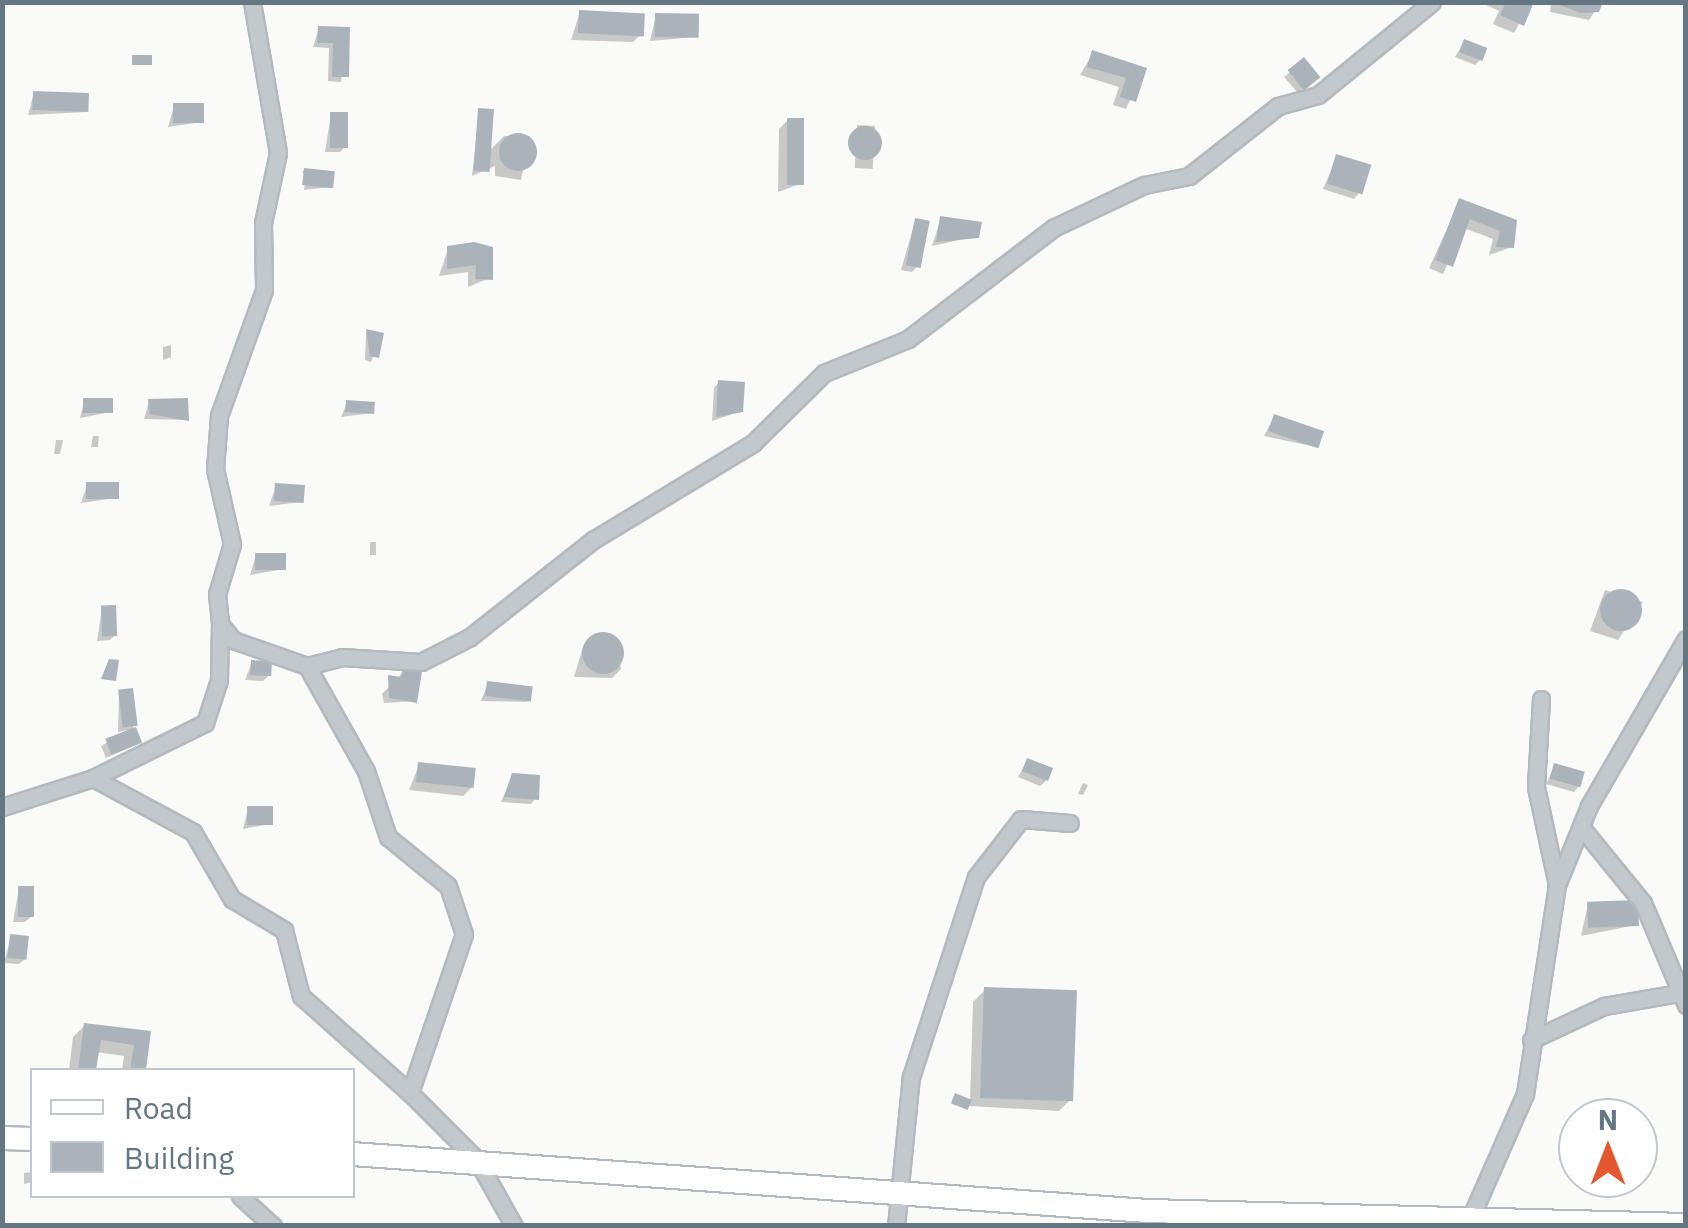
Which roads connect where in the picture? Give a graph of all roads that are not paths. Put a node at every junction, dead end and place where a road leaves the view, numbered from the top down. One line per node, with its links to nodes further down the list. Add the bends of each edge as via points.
1 (252, 2): 3 (street, via 278,152 263,223 264,290 220,416 215,469 232,544 217,594)
2 (1432, 2): 5 (street, via 1318,95 1278,106 1189,176 1144,185 1053,228 908,339 824,373 753,442 593,540 470,637 421,662 342,657)
3 (220, 624): 5 (street, via 233,640); 7 (street, via 219,680 205,723)
4 (1686, 639): 10 (street)
5 (307, 666): 14 (street, via 366,770 388,837 448,886 464,934)
6 (1542, 698): 11 (street, via 1536,786)
7 (93, 778): 8 (street); 14 (street, via 192,832 232,899 276,918 302,996)
8 (2, 807)
9 (1070, 823): 19 (street, via 1021,820 976,877 911,1077)
10 (1581, 827): 11 (street); 12 (street, via 1644,902)
11 (1557, 885): 13 (street)
12 (1682, 997): 13 (street, via 1604,1006)
13 (1532, 1040): 21 (street, via 1524,1094)
14 (410, 1093): 18 (street)
15 (2, 1138): 16 (street)
16 (30, 1139)
17 (355, 1154): 18 (street)
18 (476, 1160): 19 (street); 26 (street)
19 (895, 1194): 22 (street); 27 (street)
20 (242, 1198): 25 (street)
21 (1470, 1219): 22 (street); 23 (street)
22 (1376, 1221)
23 (1497, 1223): 24 (street)
24 (1686, 1225)
25 (274, 1226)
26 (514, 1226)
27 (896, 1226)

